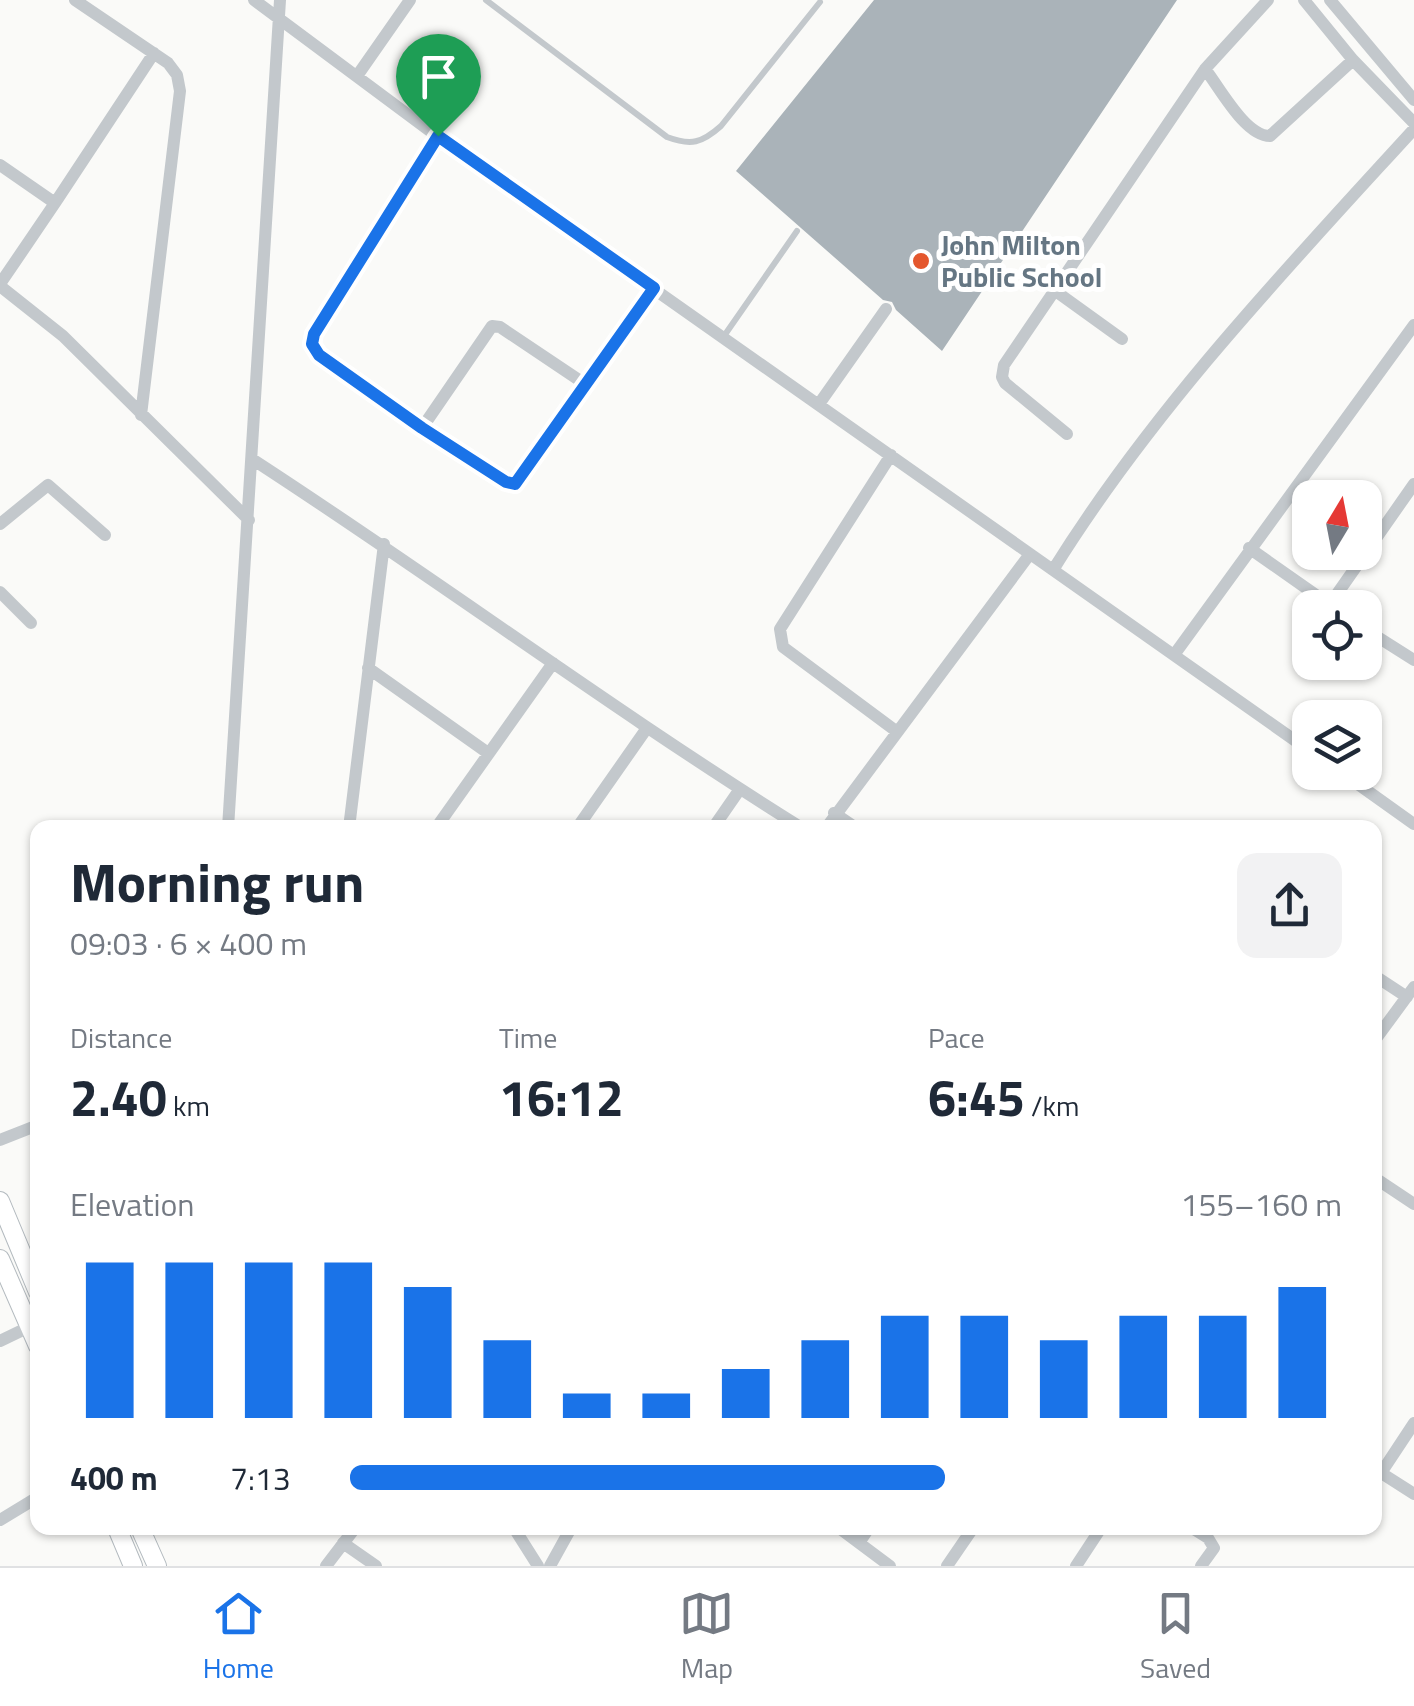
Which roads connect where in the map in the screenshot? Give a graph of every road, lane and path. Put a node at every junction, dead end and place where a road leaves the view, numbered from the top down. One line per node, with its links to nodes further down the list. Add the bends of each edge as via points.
1 (75, 0): 11 (street)
2 (254, 0): 10 (street)
3 (280, 0): 10 (street)
4 (410, 0): 14 (street)
5 (486, 0): 9 (lane, via 667,137 687,144 721,126)
6 (1268, 0): 13 (street)
7 (1304, 0): 12 (street)
8 (1330, 0): 15 (street)
9 (820, 2)
10 (277, 15): 14 (street); 34 (street)
11 (154, 53): 19 (street); 30 (street, via 177,75 180,91)
12 (1353, 60): 13 (street, via 1270,136 1249,128); 16 (street)
13 (1205, 69): 23 (street)
14 (358, 76): 17 (street)
15 (1414, 100)
16 (1414, 126): 42 (street, via 1217,350)
17 (438, 136): 22 (street); 31 (street, via 312,344)
18 (0, 165): 19 (street)
19 (55, 203): 21 (street)
20 (796, 231): 26 (lane)
21 (0, 285): 30 (street, via 63,336)
22 (654, 288): 26 (street); 28 (street)
23 (1054, 290): 27 (street); 32 (street, via 1002,377)
24 (886, 308): 29 (street)
25 (1414, 325): 40 (street)
26 (724, 336): 29 (street)
27 (1122, 340)
28 (585, 384): 31 (street, via 515,484); 31 (street, via 492,326)
29 (819, 404): 33 (street)
30 (141, 415): 36 (street)
31 (422, 428)
32 (1066, 434)
33 (891, 455): 41 (street); 53 (street, via 779,636 782,647)
34 (252, 459): 36 (street); 39 (street)
35 (1414, 484): 44 (street)
36 (250, 521): 59 (street)
37 (0, 524): 38 (street, via 48,485)
38 (105, 535)
39 (384, 544): 50 (street); 51 (street)
40 (1249, 548): 43 (street); 48 (street)
41 (1030, 554): 42 (street); 53 (street)
42 (1053, 570): 48 (street)
43 (1309, 590)
44 (1343, 590)
45 (0, 592): 46 (street)
46 (31, 624)
47 (1382, 640): 49 (street)
48 (1174, 655): 54 (street)
49 (1414, 660)
50 (553, 663): 52 (street); 55 (street)
51 (368, 668): 55 (street); 60 (street)
52 (647, 728): 56 (street); 62 (street)
53 (896, 730): 58 (street)
54 (1292, 737)
55 (488, 753): 61 (street)
56 (740, 790): 63 (street); 64 (street)
57 (1366, 790): 67 (street)
58 (834, 813): 65 (street); 66 (street)
59 (229, 820)
60 (351, 820)
61 (445, 820)
62 (584, 820)
63 (719, 820)
64 (789, 820)
65 (830, 820)
66 (844, 820)
67 (1414, 824)
68 (1382, 979): 69 (street)
69 (1410, 992): 70 (street)
70 (1382, 1030)
71 (30, 1128): 72 (street)
72 (0, 1140)
73 (1382, 1183): 75 (street)
74 (0, 1201): 77 (main road)
75 (1414, 1204)
76 (0, 1259): 78 (main road)
77 (30, 1273)
78 (29, 1327): 79 (street)
79 (0, 1340)
80 (1414, 1422): 81 (street)
81 (1382, 1466)
82 (1382, 1474): 83 (street)
83 (1414, 1494)
84 (30, 1502): 85 (street)
85 (0, 1520)
86 (120, 1535): 98 (main road)
87 (143, 1535): 99 (main road)
88 (349, 1535): 97 (street)
89 (518, 1535): 102 (street)
90 (567, 1535): 103 (street)
91 (848, 1535): 96 (street)
92 (864, 1535): 96 (street)
93 (968, 1535): 105 (street)
94 (1096, 1535): 106 (street)
95 (1203, 1535): 107 (street, via 1214,1548)
96 (859, 1543): 104 (street)
97 (343, 1544): 100 (street); 101 (street)
98 (134, 1566)
99 (157, 1566)
100 (326, 1566)
101 (376, 1566)
102 (538, 1566)
103 (550, 1566)
104 (890, 1566)
105 (947, 1566)
106 (1076, 1566)
107 (1201, 1566)

